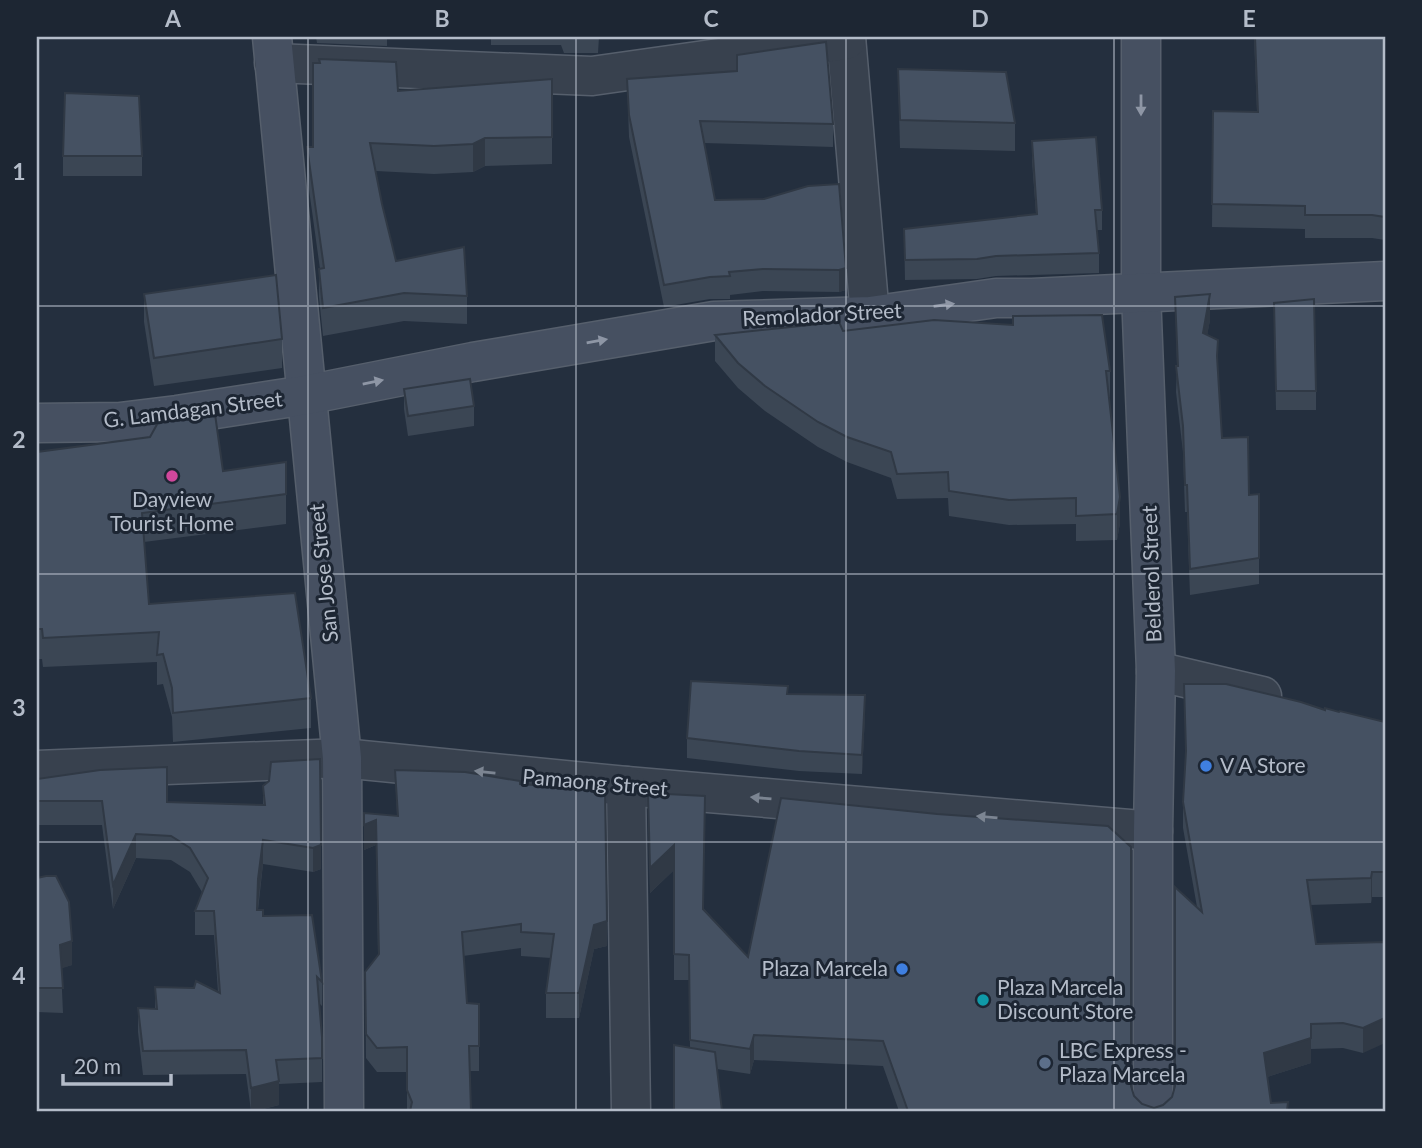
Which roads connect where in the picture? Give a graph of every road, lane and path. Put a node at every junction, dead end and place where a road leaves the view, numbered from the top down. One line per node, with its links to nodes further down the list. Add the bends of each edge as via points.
1 (1141, 37): 5 (street, Belderol Street, one-way to 5)
2 (846, 38): 3 (street, via 592,76); 6 (street)
3 (273, 50): 7 (street, San Jose Street)
4 (1385, 281): 5 (street, Remolador Street)
5 (1141, 293): 6 (street, Remolador Street, one-way to 5, via 996,298); 9 (street, Belderol Street)
6 (870, 316): 7 (street, Remolador Street, one-way to 6, via 714,321)
7 (306, 395): 8 (street, G. Lamdagan Street, via 120,422); 11 (street, San Jose Street)
8 (37, 423)
9 (1156, 671): 10 (street); 14 (street, Belderol Street)
10 (1292, 703)
11 (342, 758): 12 (street, Pamaong Street); 13 (street, Pamaong Street, one-way to 11); 15 (street, San Jose Street)
12 (37, 769)
13 (626, 786): 14 (street, Pamaong Street, one-way to 13); 16 (street)
14 (1153, 831): 17 (street, Belderol Street)
15 (344, 1111)
16 (631, 1111)
17 (1153, 1111)

